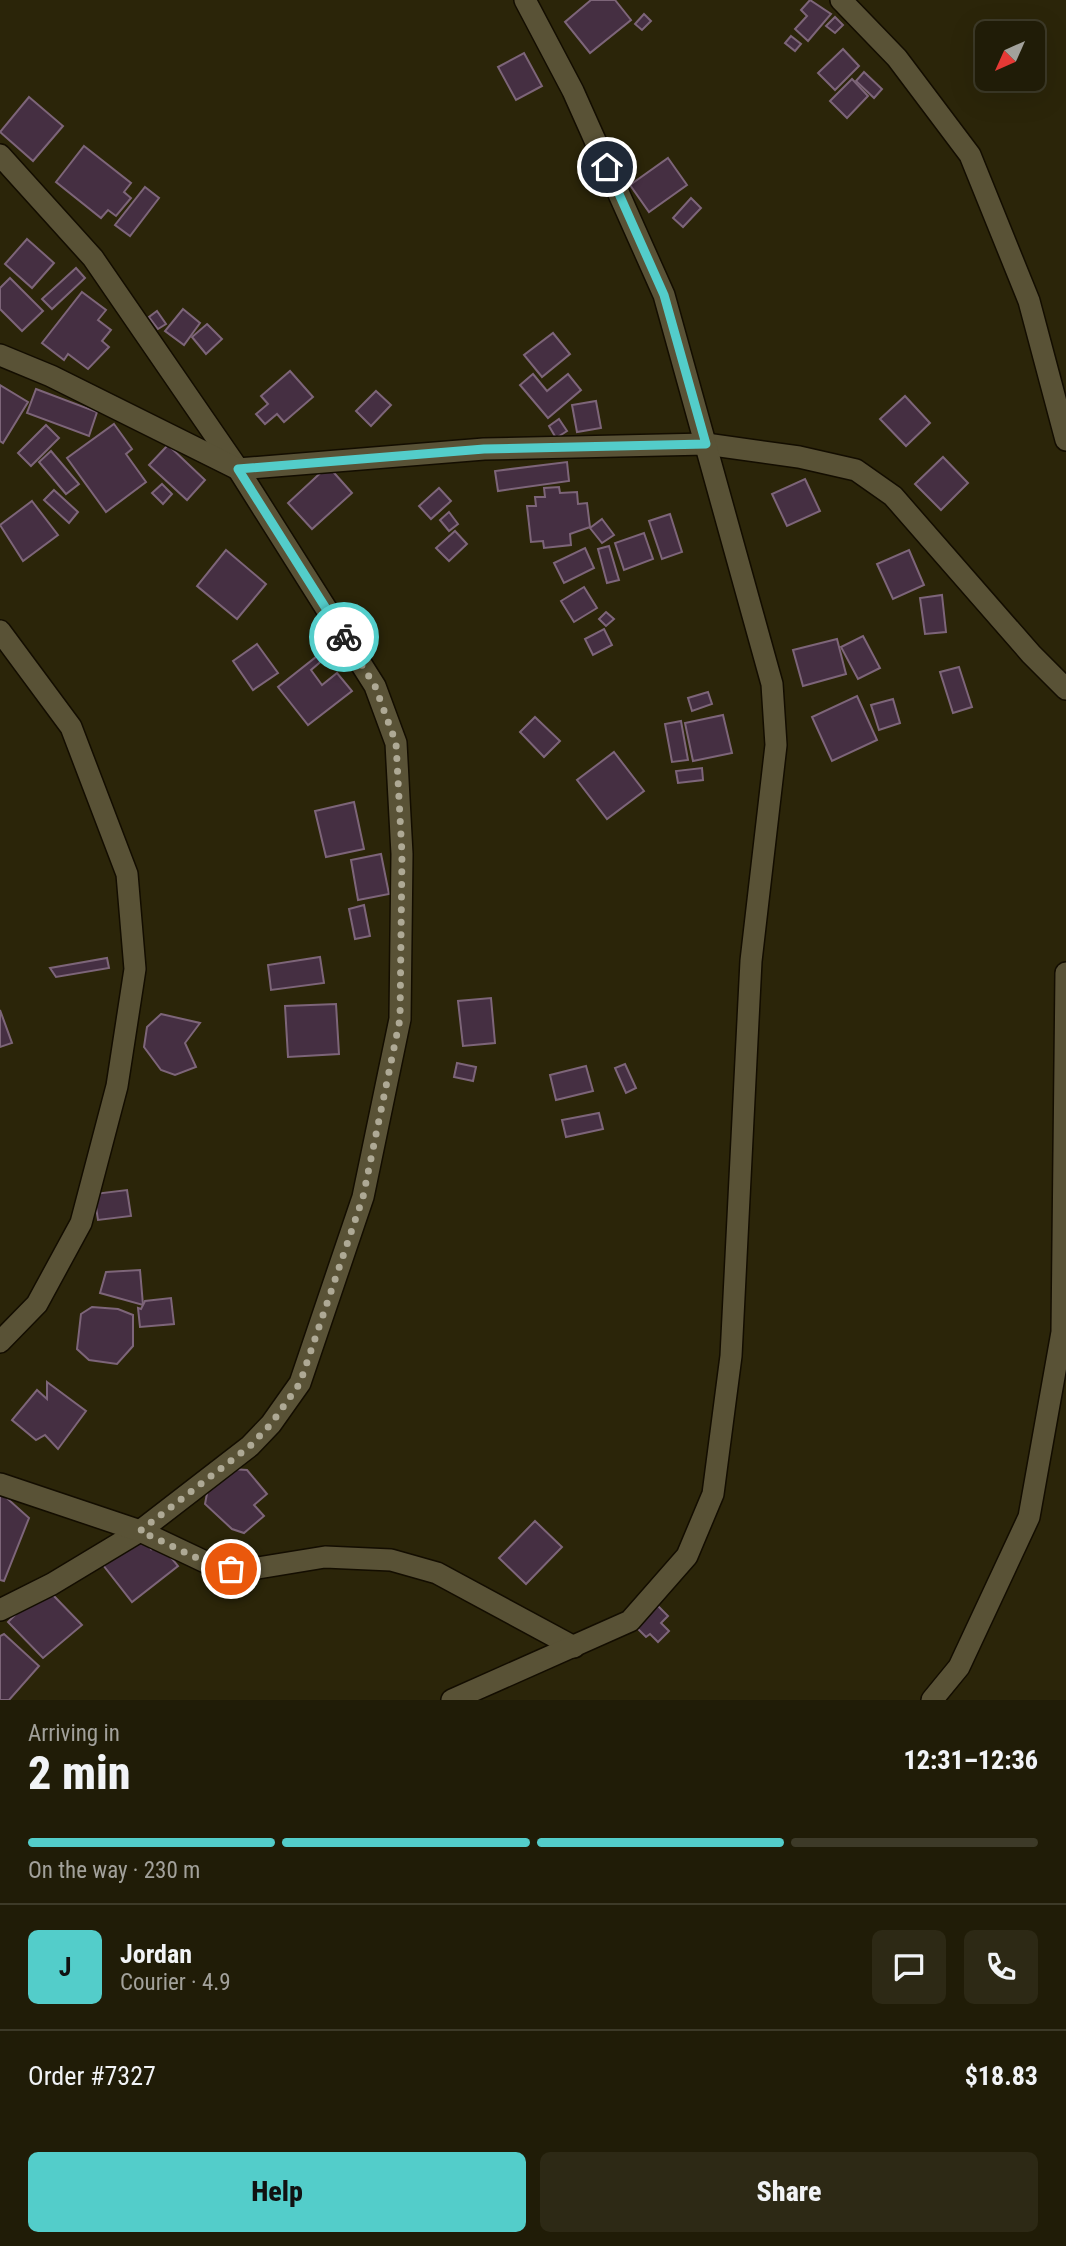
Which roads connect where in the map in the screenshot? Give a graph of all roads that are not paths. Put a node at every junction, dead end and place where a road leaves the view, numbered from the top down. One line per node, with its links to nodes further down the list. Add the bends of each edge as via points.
1 (525, 0): 6 (street, via 573,91 664,295)
2 (841, 0): 5 (street, via 897,58 970,155 1028,301)
3 (0, 155): 7 (street, via 93,258)
4 (0, 355): 7 (street)
5 (1066, 440)
6 (706, 444): 7 (street, via 484,449); 9 (street, via 856,470 893,496); 15 (street, via 772,684 776,745 751,961 732,1356 713,1494 687,1556 631,1621)
7 (238, 469): 13 (street, via 375,686 396,743 402,854 400,1019 363,1197 300,1383 250,1446)
8 (0, 632): 11 (street, via 71,727 127,874 135,969 117,1086 81,1223 37,1304)
9 (1066, 689)
10 (1066, 972): 17 (street, via 1062,1332 1029,1517 959,1667)
11 (0, 1342)
12 (0, 1484): 13 (street)
13 (140, 1531): 14 (street); 15 (street, via 216,1567 245,1570 326,1557 391,1560 437,1573)
14 (0, 1610)
15 (574, 1647): 16 (street)
16 (452, 1700)
17 (932, 1700)

